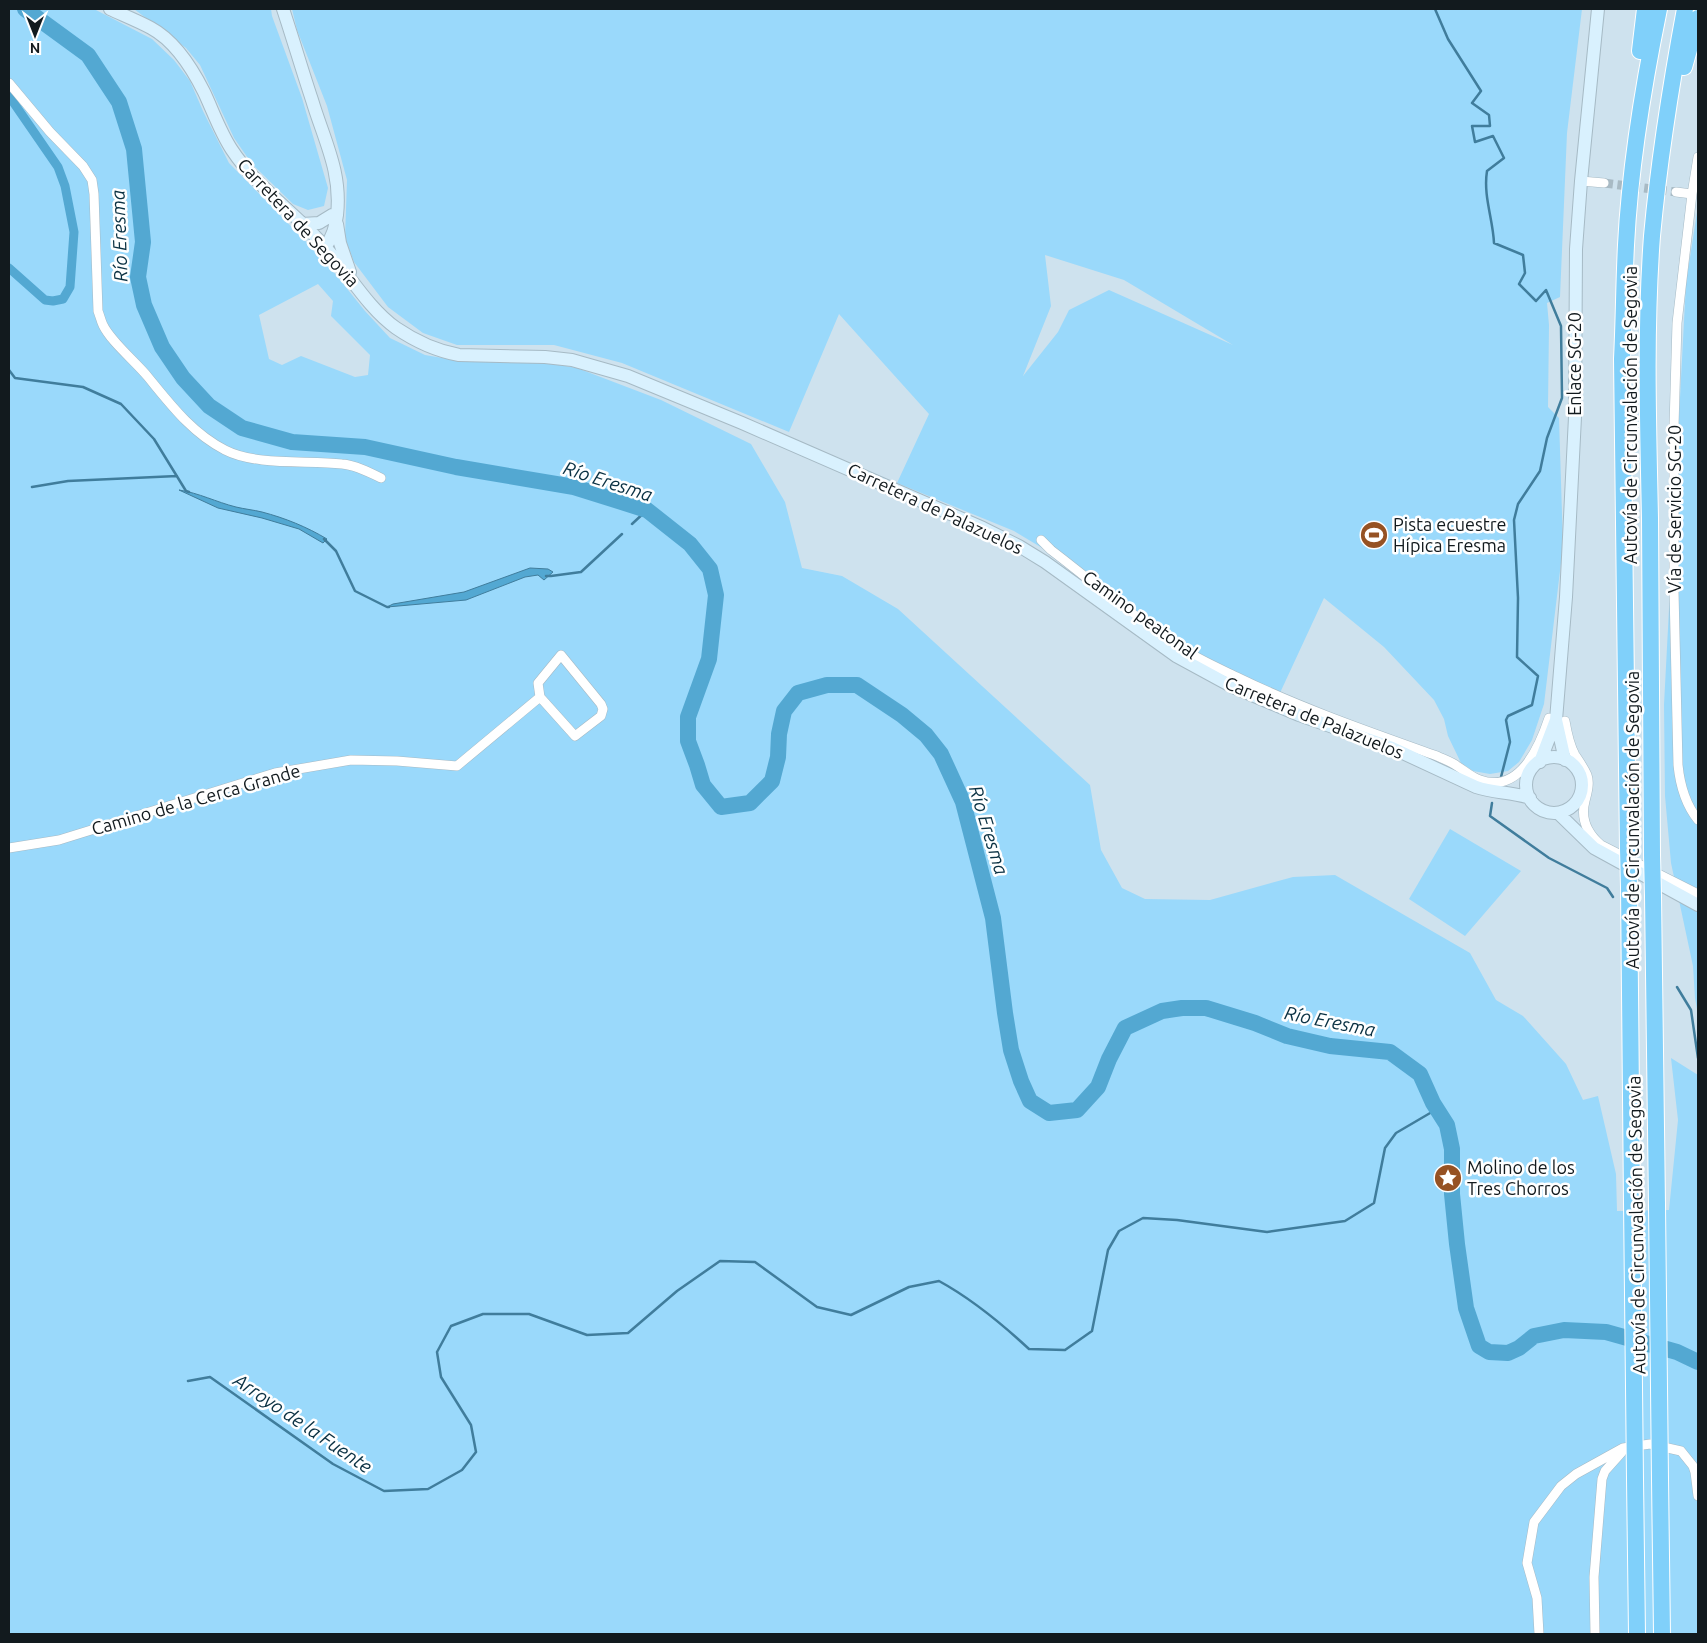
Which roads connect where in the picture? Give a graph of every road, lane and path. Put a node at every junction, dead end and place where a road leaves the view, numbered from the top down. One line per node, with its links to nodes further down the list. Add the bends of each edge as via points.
1 (110, 9): 17 (street, Carretera de Segovia, via 169,41 196,77 237,157)
2 (283, 9): 16 (street, via 336,171 339,200)
3 (1598, 9): 12 (street, Enlace SG-20)
4 (1645, 9): 10 (highway, via 1637,78)
5 (1658, 9): 10 (highway, Autovía de Circunvalación de Segovia)
6 (1685, 9): 11 (highway, Autovía de Circunvalación de Segovia)
7 (1698, 18): 11 (highway)
8 (9, 83): 21 (street, via 92,180 98,311 104,327 181,417 226,451 250,458 343,464)
9 (1698, 157): 15 (street, Vía de Servicio SG-20)
10 (1633, 163): 41 (highway, Autovía de Circunvalación de Segovia, bridge, via 1622,359)
11 (1658, 178): 42 (highway, Autovía de Circunvalación de Segovia, bridge, via 1649,295 1648,431)
12 (1581, 181): 13 (street); 24 (street, Enlace SG-20, via 1576,249 1575,417)
13 (1604, 183)
14 (1676, 192): 15 (street)
15 (1692, 194): 32 (street, Vía de Servicio SG-20, via 1677,323 1674,591 1678,766 1686,797)
16 (334, 216): 17 (street, via 319,223); 18 (street, via 333,234); 19 (street)
17 (302, 224): 18 (street, Carretera de Segovia)
18 (324, 246): 19 (street, Carretera de Segovia)
19 (353, 281): 20 (street, Carretera de Segovia)
20 (396, 327): 28 (street, Carretera de Palazuelos, via 421,342 453,354 572,360 628,376 734,419 1005,539 1045,562 1166,650 1233,687 1299,715 1392,748 1476,787)
21 (381, 478)
22 (1041, 540): 24 (street, Camino peatonal, via 1143,620 1202,660 1294,703 1457,765 1482,781 1510,779 1520,772)
23 (540, 697): 23 (street, via 538,683 561,655 603,709 601,716 575,736); 34 (street, Camino de la Cerca Grande, via 457,766 351,760 285,772 59,840)
24 (1556, 720): 25 (street, Enlace SG-20); 26 (street, Enlace SG-20); 35 (street, via 1587,776 1588,791 1583,815 1591,837)
25 (1565, 760): 26 (street, via 1554,758); 30 (street, via 1576,768 1581,778 1582,789)
26 (1540, 762): 27 (street)
27 (1527, 778): 28 (street); 29 (street)
28 (1500, 791): 29 (street, Carretera de Palazuelos)
29 (1530, 798): 31 (street, via 1542,810)
30 (1576, 802): 31 (street); 33 (street)
31 (1558, 813): 33 (street)
32 (1698, 820)
33 (1580, 834): 36 (street, via 1594,848)
34 (9, 848)
35 (1698, 894)
36 (1698, 905)
37 (1628, 1447): 38 (street, via 1650,1444 1681,1451 1693,1466); 39 (street, via 1576,1474 1561,1486 1534,1522 1527,1563 1537,1598); 40 (street, via 1604,1471 1602,1479 1594,1577)
38 (1698, 1496)
39 (1540, 1634)
40 (1594, 1634)
41 (1637, 1634)
42 (1662, 1634)

